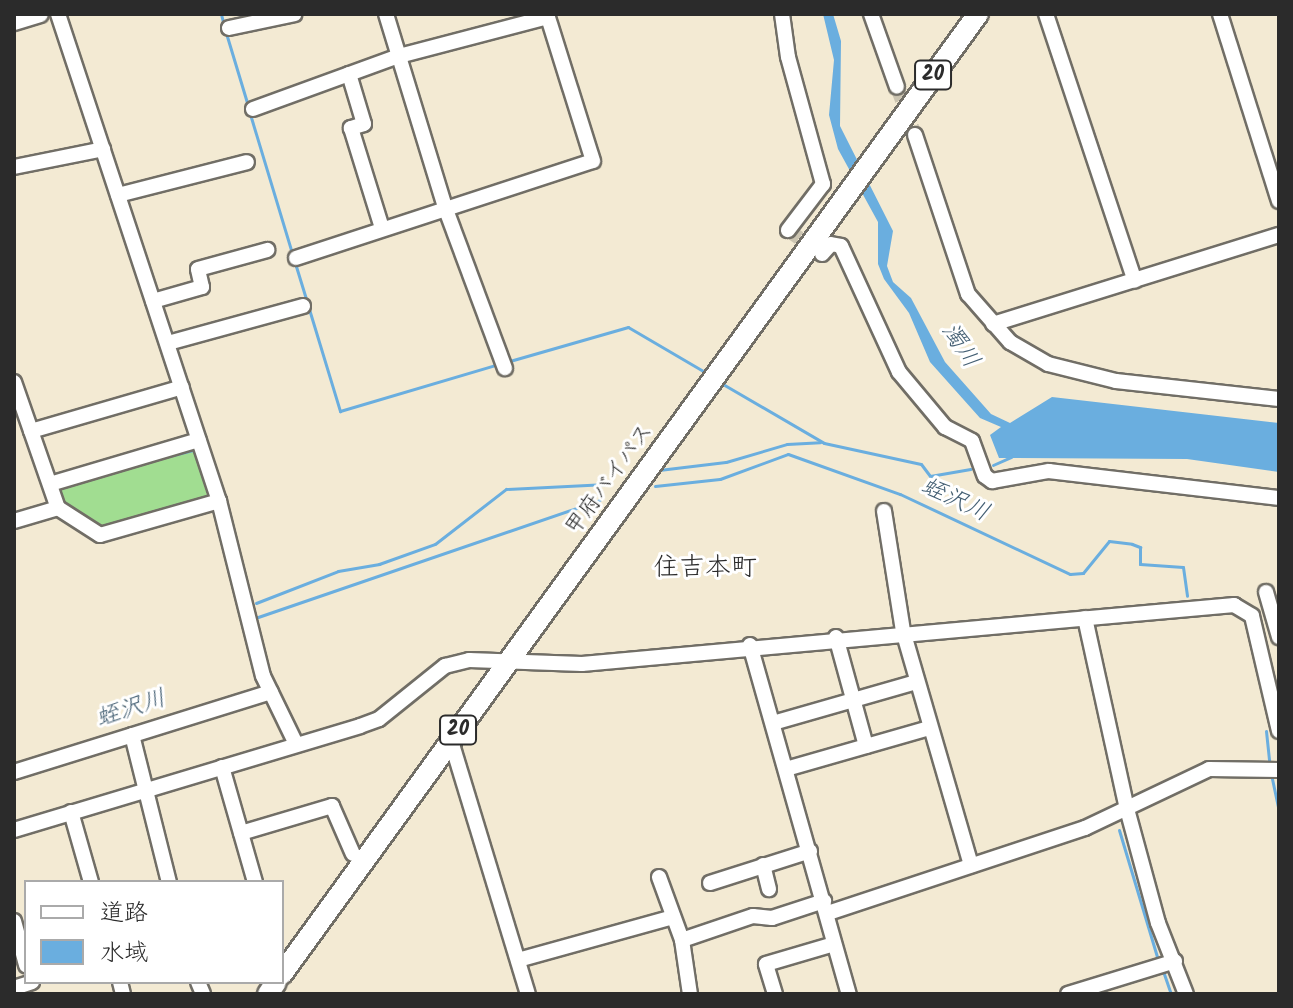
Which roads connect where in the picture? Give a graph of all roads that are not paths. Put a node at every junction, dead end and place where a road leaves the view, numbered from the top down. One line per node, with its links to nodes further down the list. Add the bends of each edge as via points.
1 (40, 14): 12 (main road)
2 (58, 14): 20 (street)
3 (295, 14): 13 (street)
4 (386, 14): 14 (street)
5 (782, 14): 27 (street, via 788,57 823,184)
6 (871, 14): 16 (street)
7 (962, 14): 18 (highway, 甲府バイパス / 20)
8 (978, 14): 18 (highway, 甲府バイパス / 20)
9 (1046, 14): 32 (street)
10 (1220, 14): 24 (street)
11 (548, 15): 14 (street); 25 (street, via 593,161)
12 (19, 19)
13 (229, 28)
14 (399, 56): 15 (street); 25 (street)
15 (349, 74): 17 (street); 26 (street, via 364,124 351,128)
16 (897, 87)
17 (253, 109)
18 (888, 128): 56 (highway, 甲府バイパス / 20)
19 (915, 135): 35 (street, via 968,294)
20 (103, 149): 22 (street); 23 (street)
21 (247, 162): 23 (street)
22 (14, 167)
23 (118, 195): 33 (street)
24 (1279, 201)
25 (445, 207): 26 (street); 37 (street)
26 (382, 228): 31 (street)
27 (788, 230)
28 (1279, 235): 32 (street)
29 (267, 250): 33 (street, via 198,269 202,287)
30 (822, 254): 44 (street, via 831,244 841,246 899,372 945,427 972,441 985,476 992,481 1049,471)
31 (296, 258)
32 (1135, 281): 35 (street)
33 (153, 301): 36 (street)
34 (303, 306): 36 (street)
35 (993, 324): 40 (street, via 1010,342 1048,364 1116,381)
36 (168, 343): 39 (street)
37 (505, 368)
38 (14, 382): 41 (street)
39 (182, 387): 41 (street); 42 (street)
40 (1279, 399)
41 (24, 423): 43 (street)
42 (199, 440): 43 (street); 45 (street)
43 (50, 484): 46 (street)
44 (1279, 498)
45 (219, 501): 46 (street, via 100,535); 58 (street)
46 (58, 508): 48 (street)
47 (884, 511): 52 (street)
48 (14, 521)
49 (1272, 592): 50 (street); 54 (street)
50 (1246, 610): 51 (street, via 1218,604); 62 (street, via 1255,626)
51 (1085, 618): 52 (street); 72 (street)
52 (903, 631): 53 (street); 57 (street)
53 (836, 637): 55 (street); 59 (street)
54 (1279, 637)
55 (750, 645): 56 (street, via 582,664); 60 (street)
56 (500, 662): 64 (highway, 甲府バイパス / 20); 65 (street, via 445,666 379,719); 77 (highway, 甲府バイパス / 20)
57 (916, 682): 59 (street); 61 (street)
58 (271, 692): 63 (street); 65 (street)
59 (853, 700): 60 (street); 66 (street)
60 (773, 723): 68 (street)
61 (929, 728): 66 (street); 79 (street)
62 (1279, 731)
63 (132, 735): 70 (street); 71 (street)
64 (451, 741): 93 (street, via 467,782 509,946); 95 (highway, 甲府バイパス / 20)
65 (296, 744): 67 (street)
66 (866, 746): 68 (street)
67 (222, 767): 71 (street); 75 (street)
68 (786, 769): 76 (street)
69 (1273, 770): 72 (street, via 1209,769)
70 (14, 772)
71 (145, 789): 73 (street); 82 (street)
72 (1127, 809): 79 (street); 94 (street)
73 (71, 812): 74 (street); 81 (street)
74 (14, 830)
75 (241, 833): 77 (street, via 332,806); 83 (street)
76 (810, 851): 78 (street); 86 (street)
77 (353, 854): 91 (highway, 甲府バイパス / 20)
78 (763, 865): 84 (street); 85 (street)
79 (971, 865): 86 (street)
80 (659, 877): 87 (street)
81 (90, 880)
82 (168, 880)
83 (254, 880)
84 (710, 883)
85 (769, 889)
86 (826, 907): 89 (street, via 772,918 753,916); 90 (street)
87 (673, 917): 89 (street); 93 (street)
88 (14, 921): 92 (street)
89 (682, 940): 97 (street)
90 (834, 944): 98 (street, via 766,964); 99 (street)
91 (284, 950)
92 (24, 958)
93 (518, 960): 96 (street)
94 (1168, 964): 100 (street); 101 (street)
95 (284, 971)
96 (528, 994)
97 (690, 994)
98 (775, 994)
99 (849, 994)
100 (1068, 994)
101 (1186, 994)

